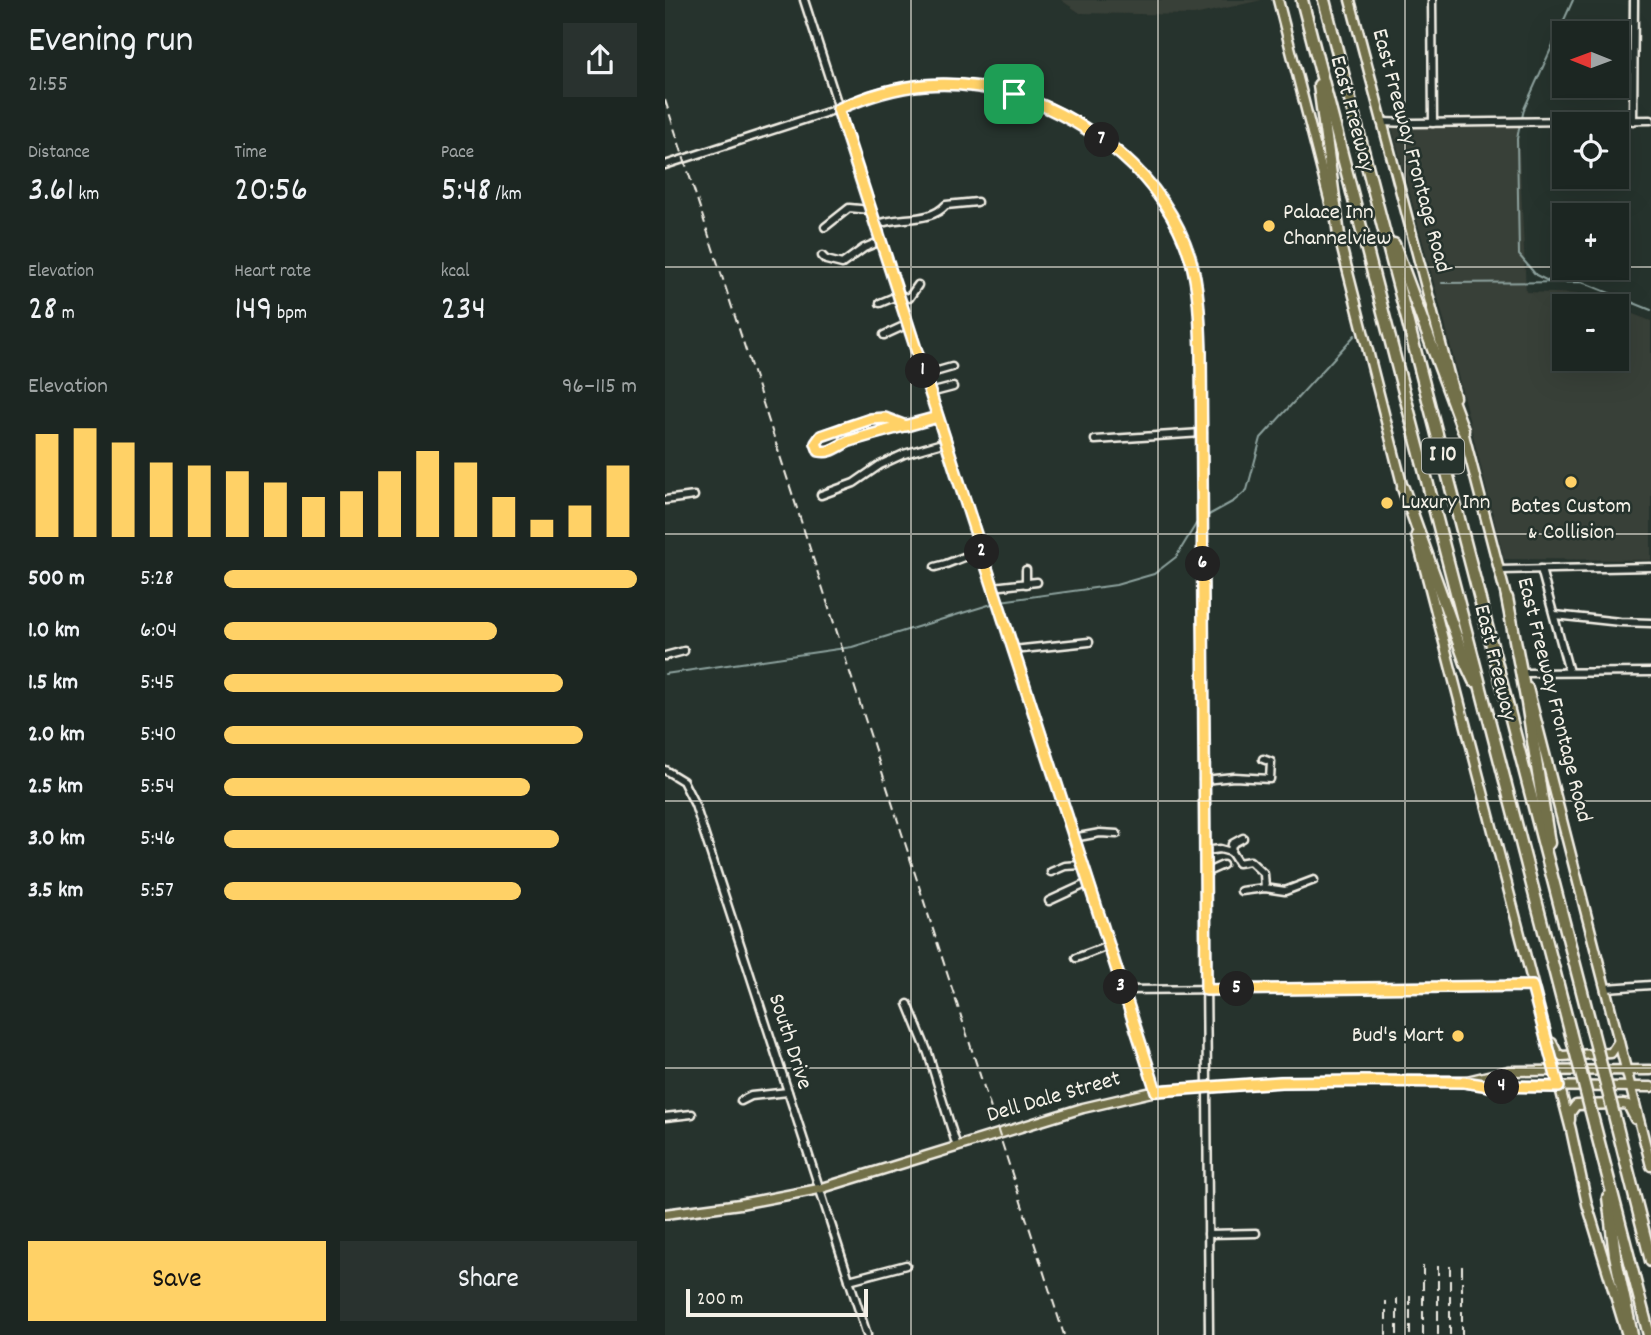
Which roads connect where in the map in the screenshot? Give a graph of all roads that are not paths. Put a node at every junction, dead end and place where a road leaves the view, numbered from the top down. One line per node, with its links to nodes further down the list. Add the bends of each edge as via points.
1 (804, 0): 9 (street)
2 (1278, 0): 21 (main road)
3 (1302, 0): 8 (highway, East Freeway / I 10)
4 (1324, 0): 15 (highway, East Freeway / I 10)
5 (1350, 0): 11 (main road, East Freeway Frontage Road)
6 (1432, 0): 13 (street)
7 (1634, 0): 12 (street)
8 (1318, 63): 21 (highway); 63 (highway, East Freeway / I 10)
9 (838, 109): 14 (street); 17 (street); 36 (street, via 887,90 970,84 1057,111 1115,150 1159,197 1190,258 1200,328)
10 (1651, 120): 12 (street)
11 (1381, 121): 13 (street); 35 (main road, East Freeway Frontage Road)
12 (1633, 121): 13 (street)
13 (1433, 123)
14 (665, 165)
15 (1374, 190): 35 (highway); 81 (highway, East Freeway / I 10)
16 (977, 202): 18 (street, via 946,205 938,213)
17 (871, 211): 18 (street); 19 (street, via 849,208)
18 (876, 225): 20 (street)
19 (825, 227)
20 (881, 241): 22 (street, via 842,264); 24 (street)
21 (1340, 243): 40 (main road)
22 (822, 256)
23 (918, 285): 24 (street, via 909,298)
24 (898, 296): 25 (street); 26 (street)
25 (880, 303)
26 (908, 324): 27 (street); 29 (street)
27 (884, 335)
28 (952, 366): 29 (street)
29 (924, 375): 31 (street)
30 (953, 387): 31 (street)
31 (930, 393): 32 (street)
32 (938, 417): 33 (street); 39 (street)
33 (906, 426): 34 (street, via 885,418); 38 (street)
34 (841, 428): 38 (street); 38 (street, via 821,436 817,448 826,452)
35 (1463, 430): 49 (main road, East Freeway Frontage Road)
36 (1202, 433): 37 (street); 66 (street)
37 (1095, 440)
38 (846, 442)
39 (946, 442): 41 (street, via 904,454 854,483); 44 (street)
40 (1403, 488): 63 (highway); 85 (main road)
41 (821, 495)
42 (694, 496): 43 (street)
43 (665, 500)
44 (982, 550): 45 (street); 52 (street)
45 (935, 567)
46 (1651, 568): 47 (street)
47 (1541, 569): 49 (street); 54 (street)
48 (1026, 570): 51 (street)
49 (1500, 570): 53 (main road, East Freeway Frontage Road)
50 (1037, 582): 51 (street)
51 (1025, 584): 52 (street)
52 (993, 587): 57 (street)
53 (1507, 598): 62 (main road, East Freeway Frontage Road); 81 (highway)
54 (1555, 615): 55 (street); 60 (street)
55 (1651, 623)
56 (1089, 642): 57 (street)
57 (1013, 650): 68 (street)
58 (684, 651): 59 (street)
59 (665, 656)
60 (1569, 672): 61 (street); 62 (street)
61 (1651, 672)
62 (1524, 673): 86 (main road, East Freeway Frontage Road)
63 (1482, 697): 108 (highway, East Freeway / I 10, bridge)
64 (1263, 759): 66 (street, via 1271,762 1271,779)
65 (665, 769): 101 (street, South Drive, via 683,781 695,805)
66 (1204, 780): 70 (street)
67 (1117, 834): 68 (street)
68 (1073, 838): 72 (street)
69 (1243, 838): 71 (street, via 1231,844)
70 (1205, 851): 71 (street); 75 (street)
71 (1231, 852): 78 (street, via 1238,863 1250,861 1264,874)
72 (1082, 865): 74 (street); 77 (street)
73 (1223, 865): 75 (street)
74 (1051, 872)
75 (1205, 873): 88 (street)
76 (1314, 880): 78 (street, via 1285,891)
77 (1088, 883): 80 (street); 82 (street)
78 (1265, 888): 79 (street)
79 (1241, 891)
80 (1049, 901)
81 (1561, 913): 114 (highway, East Freeway / I 10, bridge)
82 (1108, 946): 83 (street); 87 (street)
83 (1076, 958)
84 (1651, 985): 86 (street)
85 (1532, 986): 88 (street); 89 (main road)
86 (1606, 988): 91 (main road, East Freeway Frontage Road)
87 (1123, 990): 88 (street); 100 (street)
88 (1206, 990): 96 (street)
89 (1537, 1002): 91 (main road, via 1552,1047 1562,1056 1611,1053); 92 (main road)
90 (908, 1004): 106 (street)
91 (1619, 1041): 93 (main road, East Freeway Frontage Road)
92 (1555, 1070): 93 (main road, Dell Dale Street); 95 (main road, Dell Dale Street, via 1509,1071); 97 (main road)
93 (1627, 1070): 94 (main road, Dell Dale Street); 98 (main road, East Freeway Frontage Road)
94 (1651, 1070)
95 (1464, 1082): 96 (main road, Dell Dale Street, via 1281,1082); 97 (main road, Dell Dale Street)
96 (1207, 1087): 100 (main road, Dell Dale Street); 113 (street)
97 (1559, 1087): 98 (main road, Dell Dale Street); 105 (main road)
98 (1632, 1087): 99 (main road, Dell Dale Street); 107 (main road, East Freeway Frontage Road)
99 (1651, 1087)
100 (1156, 1091): 106 (main road, Dell Dale Street)
101 (787, 1092): 102 (street); 110 (street, South Drive)
102 (741, 1101)
103 (692, 1114): 104 (street)
104 (665, 1117)
105 (1571, 1130): 107 (main road, via 1570,1113 1577,1105 1628,1105); 119 (main road, via 1587,1204)
106 (957, 1147): 110 (main road, Dell Dale Street)
107 (1648, 1154): 109 (main road, East Freeway Frontage Road)
108 (1603, 1155): 119 (highway); 120 (highway, East Freeway / I 10)
109 (1651, 1166)
110 (819, 1189): 111 (main road, Dell Dale Street); 116 (street, South Drive)
111 (665, 1214)
112 (1256, 1233): 113 (street)
113 (1208, 1234): 118 (street)
114 (1651, 1261)
115 (906, 1265): 116 (street)
116 (849, 1280): 117 (street, South Drive)
117 (867, 1335)
118 (1209, 1335)
119 (1629, 1335)
120 (1649, 1335)

